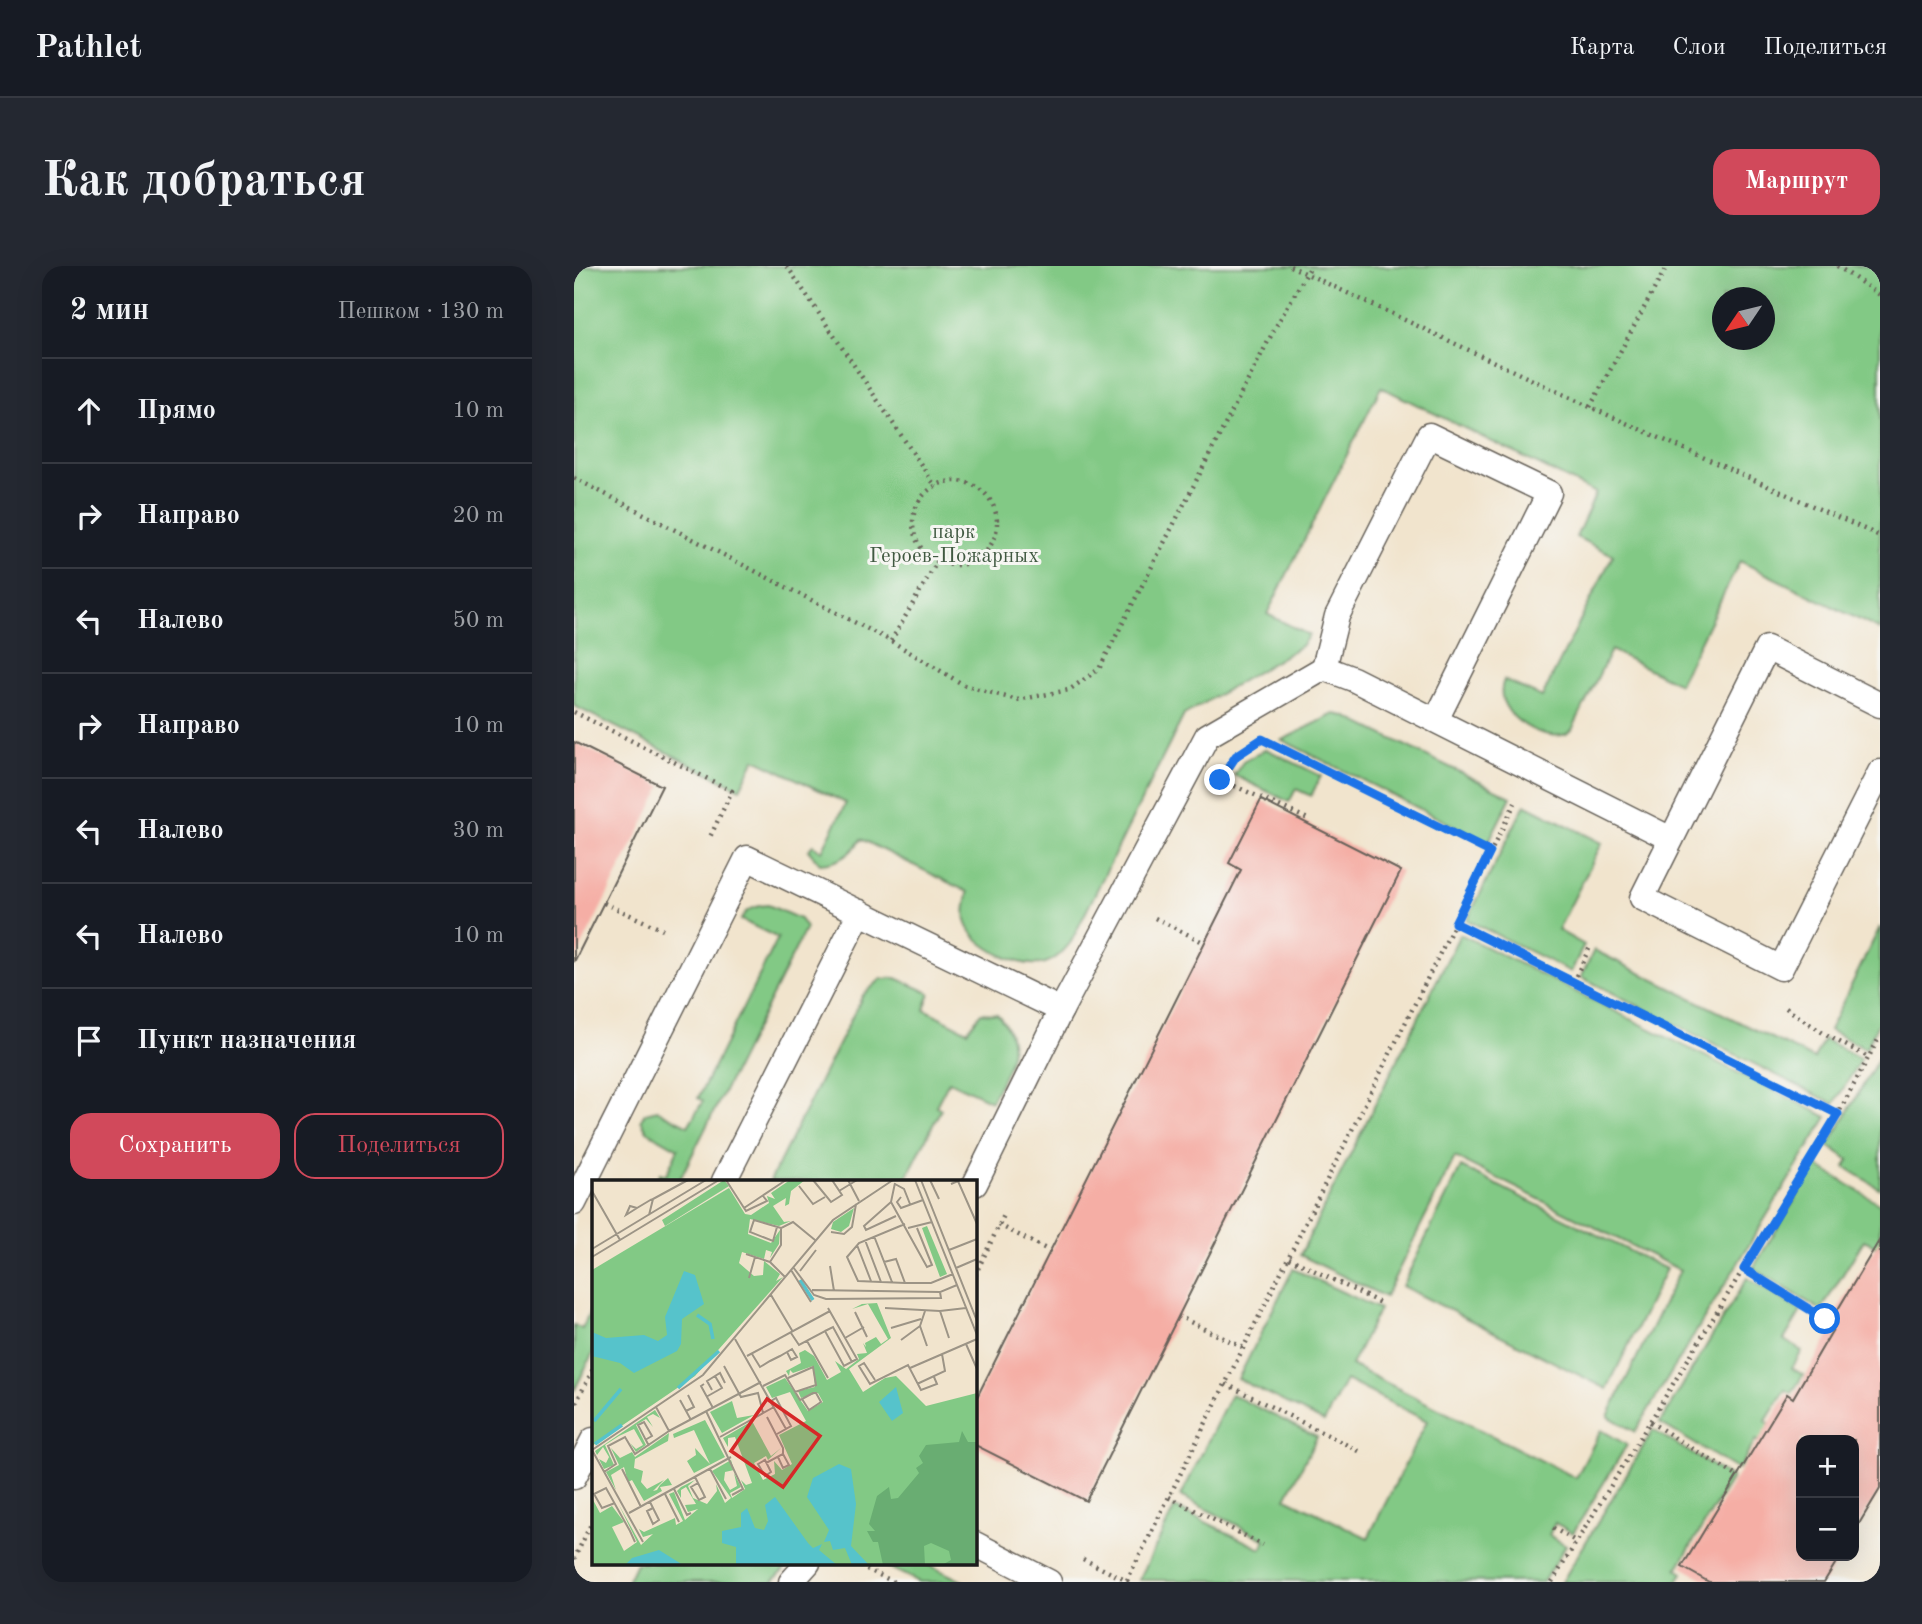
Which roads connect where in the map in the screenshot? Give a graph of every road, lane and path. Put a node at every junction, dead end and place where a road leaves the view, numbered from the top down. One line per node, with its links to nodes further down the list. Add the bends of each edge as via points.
1 (787, 266): 10 (path)
2 (1290, 266): 6 (path)
3 (1311, 266): 6 (path)
4 (1667, 266): 8 (path)
5 (1837, 266): 7 (path)
6 (1307, 275): 8 (path); 13 (path, via 1275,327 1099,669 1069,690 1017,700 964,685)
7 (1880, 295)
8 (1591, 407): 11 (path)
9 (574, 478): 13 (path)
10 (936, 486): 12 (path, via 925,493 915,510 913,531 922,550); 12 (path, via 964,481 982,490 994,506 998,527 992,546 977,560 958,566)
11 (1880, 536)
12 (937, 562): 13 (path)
13 (891, 641)
14 (1324, 668): 17 (lane); 17 (lane, via 1337,616 1429,435 1549,493); 36 (lane, via 1207,736)
15 (1880, 705): 23 (lane, via 1767,648)
16 (574, 712): 24 (path, via 732,792)
17 (1436, 720): 23 (lane)
18 (1262, 739): 25 (path)
19 (1880, 772): 23 (lane, via 1781,968 1642,898)
20 (1220, 780): 22 (path)
21 (1520, 793): 25 (path)
22 (1308, 819)
23 (1671, 839)
24 (705, 846)
25 (1490, 852): 29 (path)
26 (604, 903): 31 (path)
27 (860, 912): 36 (lane); 41 (lane); 44 (lane, via 747,858)
28 (669, 918): 31 (path)
29 (1455, 923): 35 (path); 47 (path)
30 (1146, 929): 33 (path, via 1152,916)
31 (663, 930): 32 (path)
32 (657, 942)
33 (1205, 943)
34 (1590, 947): 35 (path)
35 (1573, 982): 40 (path)
36 (1061, 1010): 42 (lane)
37 (1826, 1035): 39 (path)
38 (1880, 1037): 39 (path)
39 (1870, 1058): 40 (path)
40 (1838, 1114): 48 (path)
41 (725, 1180)
42 (976, 1182)
43 (1012, 1200): 45 (path)
44 (574, 1203)
45 (999, 1225): 46 (path); 49 (path)
46 (1050, 1251)
47 (1289, 1258): 50 (path); 53 (path)
48 (1744, 1269): 52 (path); 57 (path)
49 (976, 1273)
50 (1382, 1304)
51 (1178, 1316): 53 (path)
52 (1825, 1319)
53 (1244, 1348): 55 (path)
54 (592, 1372): 56 (path)
55 (1226, 1384): 59 (path); 62 (path)
56 (574, 1408)
57 (1650, 1422): 60 (path); 65 (path)
58 (592, 1442): 61 (lane)
59 (1361, 1452)
60 (1735, 1475)
61 (574, 1478)
62 (1169, 1497): 67 (path); 72 (path)
63 (592, 1522): 68 (path)
64 (1553, 1528): 65 (path)
65 (1577, 1542): 76 (path)
66 (976, 1545): 71 (lane)
67 (1264, 1545)
68 (574, 1559)
69 (807, 1564): 73 (lane)
70 (856, 1564): 74 (path)
71 (1010, 1573): 75 (lane)
72 (1127, 1581)
73 (791, 1582)
74 (894, 1582)
75 (1049, 1582)
76 (1552, 1582)

